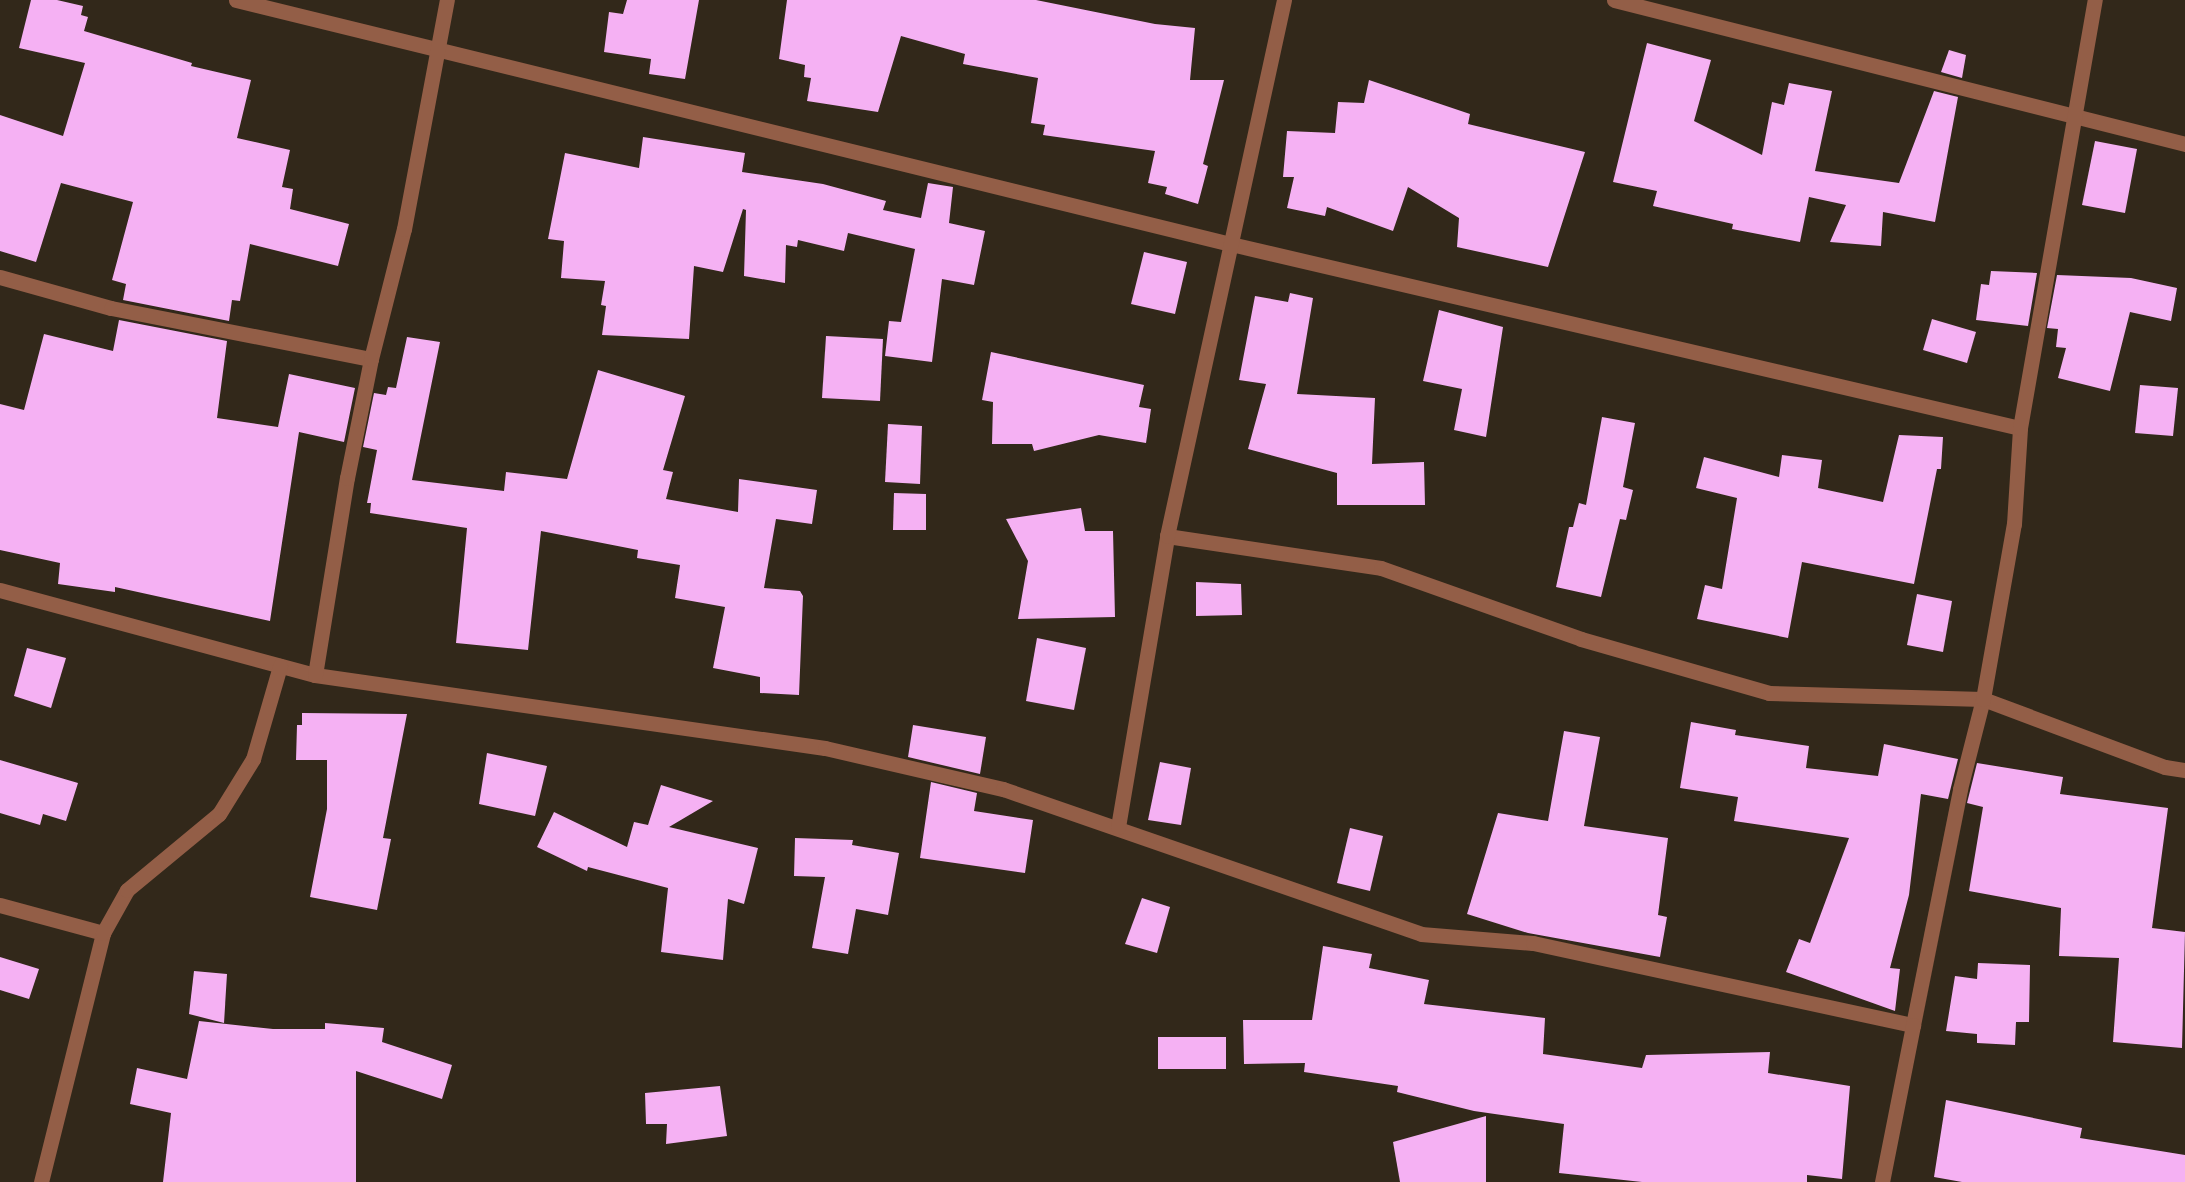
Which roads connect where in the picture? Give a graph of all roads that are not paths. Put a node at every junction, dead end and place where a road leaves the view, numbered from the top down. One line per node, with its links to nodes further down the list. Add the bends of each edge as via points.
1 (236, 0): 6 (street)
2 (447, 0): 6 (street)
3 (1284, 0): 9 (street)
4 (1614, 0): 7 (street)
5 (2095, 0): 7 (street)
6 (436, 51): 9 (street); 11 (street, via 404,229)
7 (2074, 115): 8 (street); 12 (street)
8 (2185, 144)
9 (1231, 244): 12 (street); 13 (street)
10 (0, 278): 11 (street, via 111,308)
11 (371, 359): 16 (street)
12 (2020, 428): 17 (street, via 2014,524)
13 (1167, 536): 17 (street, via 1381,568 1581,639 1769,693); 19 (street)
14 (0, 590): 15 (street)
15 (280, 666): 16 (street); 21 (street, via 254,759 219,814 128,890)
16 (315, 675): 19 (street, via 825,748 1003,789)
17 (1983, 699): 18 (street, via 2165,767); 22 (street, via 1960,789)
18 (2185, 770)
19 (1118, 827): 22 (street, via 1243,875 1421,934 1533,943)
20 (0, 905): 21 (street)
21 (103, 933): 23 (street)
22 (1913, 1025): 24 (street)
23 (41, 1182)
24 (1882, 1182)

